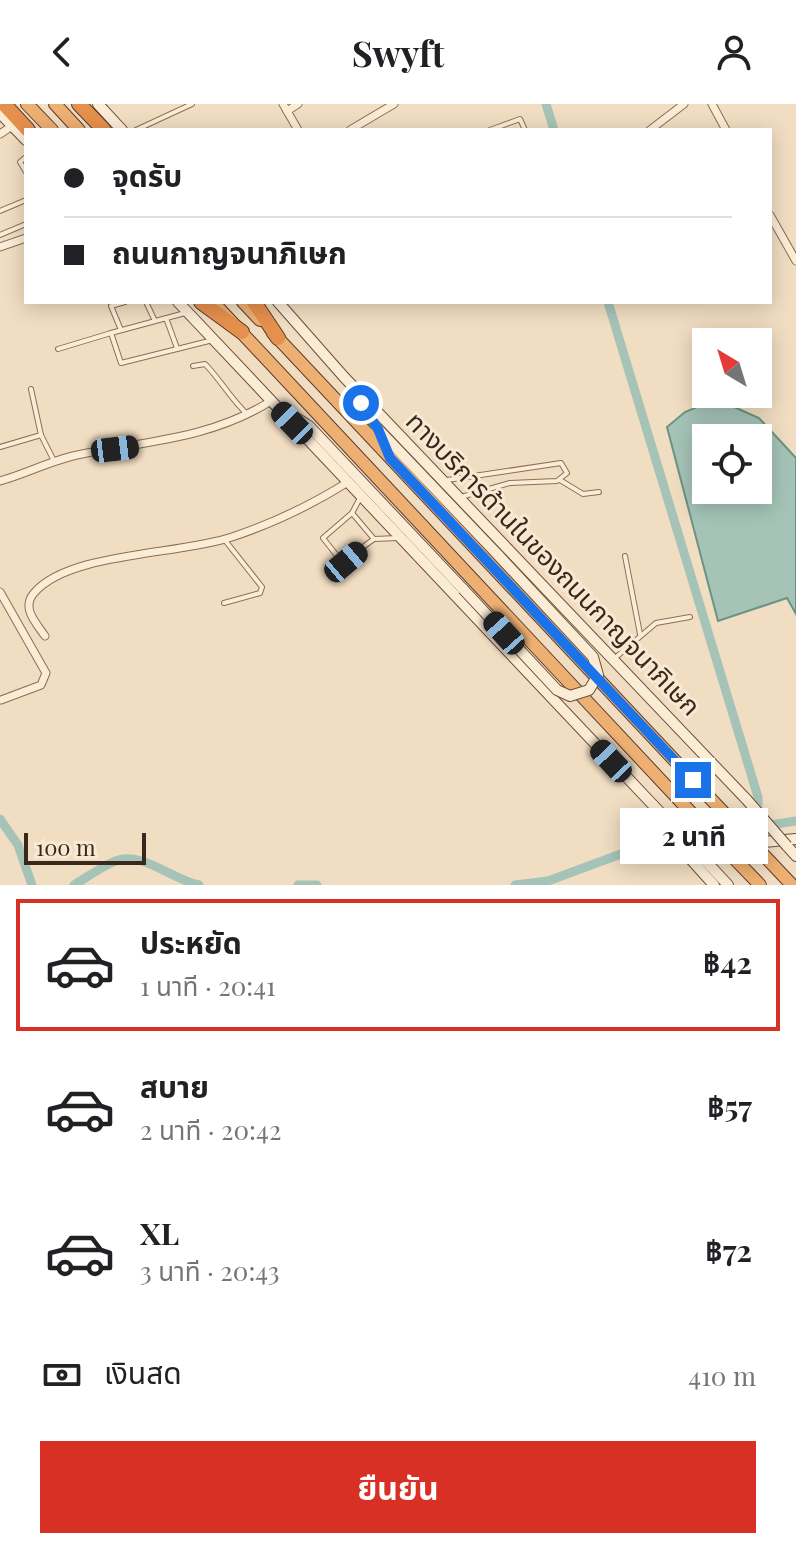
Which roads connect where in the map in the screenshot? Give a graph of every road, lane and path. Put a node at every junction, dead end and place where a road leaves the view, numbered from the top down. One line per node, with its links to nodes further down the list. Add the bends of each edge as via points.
1 (4, 104): 14 (highway)
2 (27, 104): 15 (highway)
3 (55, 104): 16 (highway)
4 (79, 104): 17 (highway)
5 (98, 104): 18 (main road)
6 (192, 104): 19 (lane)
7 (298, 104): 11 (street)
8 (394, 104): 21 (street)
9 (684, 104): 24 (street)
10 (712, 104): 25 (street)
11 (285, 107): 20 (street)
12 (0, 113): 13 (main road)
13 (12, 126): 26 (street); 27 (main road)
14 (26, 128)
15 (50, 128)
16 (77, 128)
17 (102, 128)
18 (120, 128)
19 (140, 128)
20 (297, 128)
21 (353, 128)
22 (495, 128): 23 (lane, via 520,119)
23 (524, 128)
24 (653, 128)
25 (725, 128)
26 (0, 134)
27 (24, 138)
28 (24, 201): 29 (lane)
29 (0, 211)
30 (772, 219): 36 (street)
31 (24, 225): 33 (lane)
32 (0, 227): 33 (lane)
33 (2, 234)
34 (24, 239): 35 (street)
35 (0, 247)
36 (796, 261)
37 (118, 304): 48 (lane, via 111,306)
38 (147, 304): 47 (lane)
39 (180, 304): 45 (main road)
40 (204, 304): 49 (highway)
41 (215, 304): 49 (highway)
42 (245, 304): 51 (highway)
43 (255, 304): 51 (highway)
44 (280, 304): 56 (main road, ทางบริการด้านในของถนนกาญจนาภิเษก)
45 (187, 312): 46 (lane); 52 (main road)
46 (166, 318): 47 (lane); 53 (lane)
47 (155, 321): 48 (lane)
48 (121, 330): 50 (lane)
49 (242, 332): 88 (highway, bridge)
50 (111, 333): 53 (lane, via 121,363); 54 (lane)
51 (278, 338): 63 (highway)
52 (213, 340): 53 (lane); 58 (main road)
53 (177, 348)
54 (58, 349)
55 (193, 366): 59 (lane, via 205,364)
56 (344, 377): 60 (main road); 67 (main road, ทางบริการด้านในของถนนกาญจนาภิเษก)
57 (31, 389): 61 (lane)
58 (272, 402): 59 (street); 60 (main road, bridge, via 309,426 557,690 570,696 589,690 598,675 593,657); 68 (main road)
59 (248, 415): 64 (street, via 165,442)
60 (378, 429): 63 (highway)
61 (41, 435): 62 (lane); 64 (lane)
62 (0, 447)
63 (390, 458): 89 (highway, bridge)
64 (55, 462): 66 (street)
65 (560, 480): 67 (lane, via 567,473 561,463); 69 (lane, via 583,494); 71 (lane, via 510,483)
66 (0, 481)
67 (444, 481): 71 (main road, ทางบริการด้านในของถนนกาญจนาภิเษก)
68 (348, 482): 70 (main road); 74 (street, via 275,520)
69 (599, 492)
70 (361, 496): 72 (lane); 73 (main road)
71 (459, 497): 82 (main road, ทางบริการด้านในของถนนกาญจนาภิเษก)
72 (352, 513): 75 (lane); 75 (lane, via 324,542 344,563)
73 (401, 538): 75 (lane); 87 (main road, bridge)
74 (224, 539): 78 (lane, via 262,587 260,593); 81 (street, via 69,569 43,585 29,602 28,610)
75 (374, 539)
76 (625, 556): 80 (lane)
77 (0, 592): 83 (street, via 46,673 41,685)
78 (224, 603)
79 (690, 617): 80 (lane, via 656,623)
80 (640, 634): 82 (lane)
81 (45, 636)
82 (613, 660): 84 (main road, ทางบริการด้านในของถนนกาญจนาภิเษก, bridge)
83 (1, 700)
84 (792, 843): 85 (main road, ทางบริการด้านในของถนนกาญจนาภิเษก); 86 (main road, via 687,849)
85 (796, 856)
86 (714, 885)
87 (728, 885)
88 (760, 885)
89 (792, 885)

